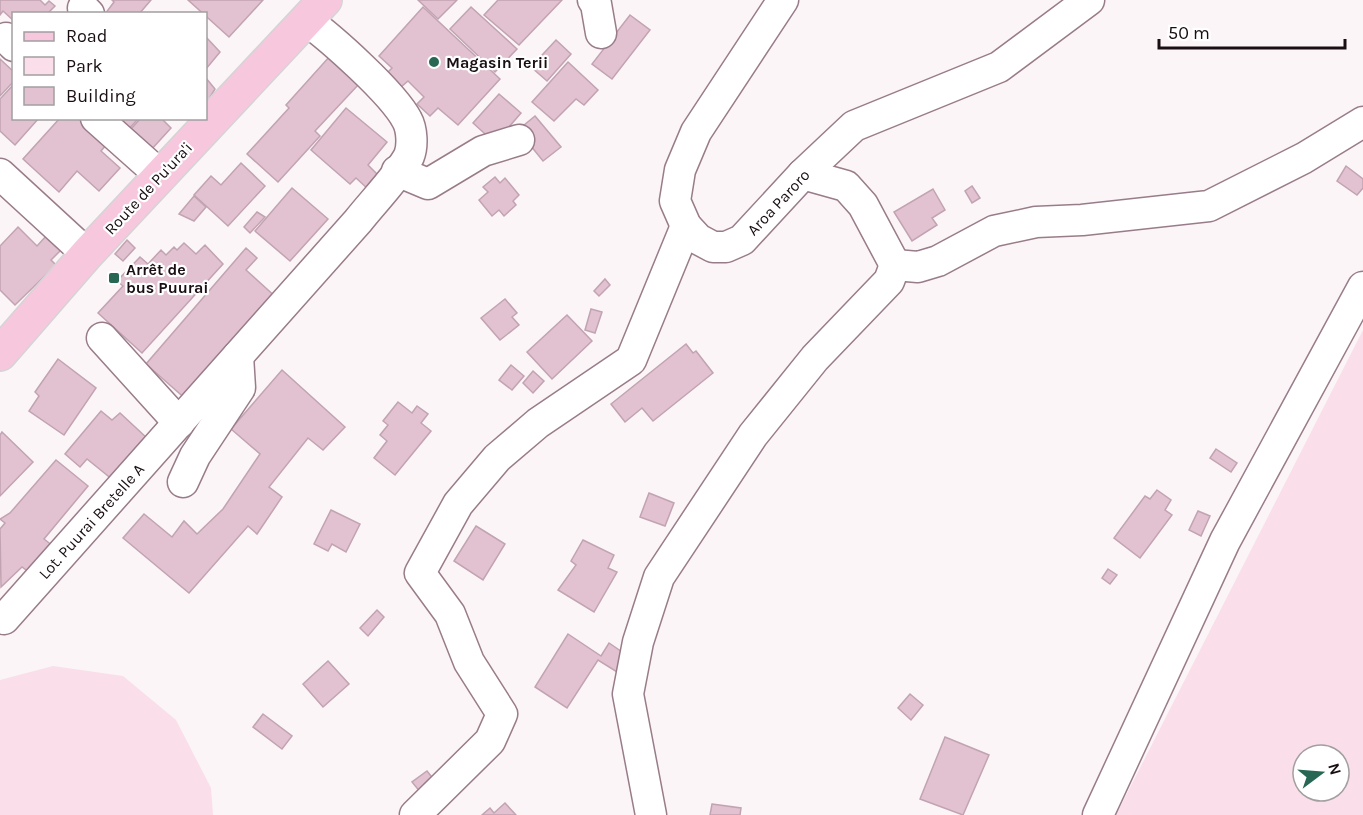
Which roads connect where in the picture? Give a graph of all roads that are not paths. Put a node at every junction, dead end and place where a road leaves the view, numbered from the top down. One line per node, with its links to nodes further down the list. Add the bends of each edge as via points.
1 (593, 0): 5 (street)
2 (783, 0): 15 (street, Aroa Paroro, via 696,132 680,171 675,201)
3 (1089, 0): 13 (street, Aroa Paroro, via 999,67 854,126)
4 (310, 9): 7 (main road, Route de Pu'ura'i); 11 (street, Lot. Puurai Bretelle A, via 322,32 391,98 408,121 412,139 409,155)
5 (601, 33)
6 (98, 120): 14 (street)
7 (207, 120)
8 (205, 122): 14 (main road, Route de Pu'ura'i)
9 (1363, 122): 17 (street, via 1304,158 1209,206 1036,222 994,231 938,261 918,267)
10 (519, 140): 11 (street, via 483,151 428,184)
11 (397, 171): 21 (street, Lot. Puurai Bretelle A, via 358,221)
12 (0, 174): 16 (street)
13 (803, 174): 15 (street, Aroa Paroro, via 742,240 726,247 713,247); 17 (street, via 846,186 863,206)
14 (160, 175): 16 (main road, Route de Pu'ura'i)
15 (686, 226): 25 (street, via 631,360 538,423 497,458 458,504 425,562 420,573 450,614 469,662 502,714 490,741)
16 (87, 254): 20 (main road, Route de Pu'ura'i)
17 (895, 265): 26 (street, via 890,281 815,358 753,435 659,577 638,642 628,694)
18 (1363, 287): 27 (street, via 1225,541)
19 (102, 338): 22 (street)
20 (0, 354)
21 (238, 356): 22 (street, Lot. Puurai Bretelle A); 23 (street, via 240,388 195,456)
22 (179, 423): 24 (street, Lot. Puurai Bretelle A)
23 (183, 482)
24 (4, 620)
25 (415, 815)
26 (651, 815)
27 (1098, 815)

